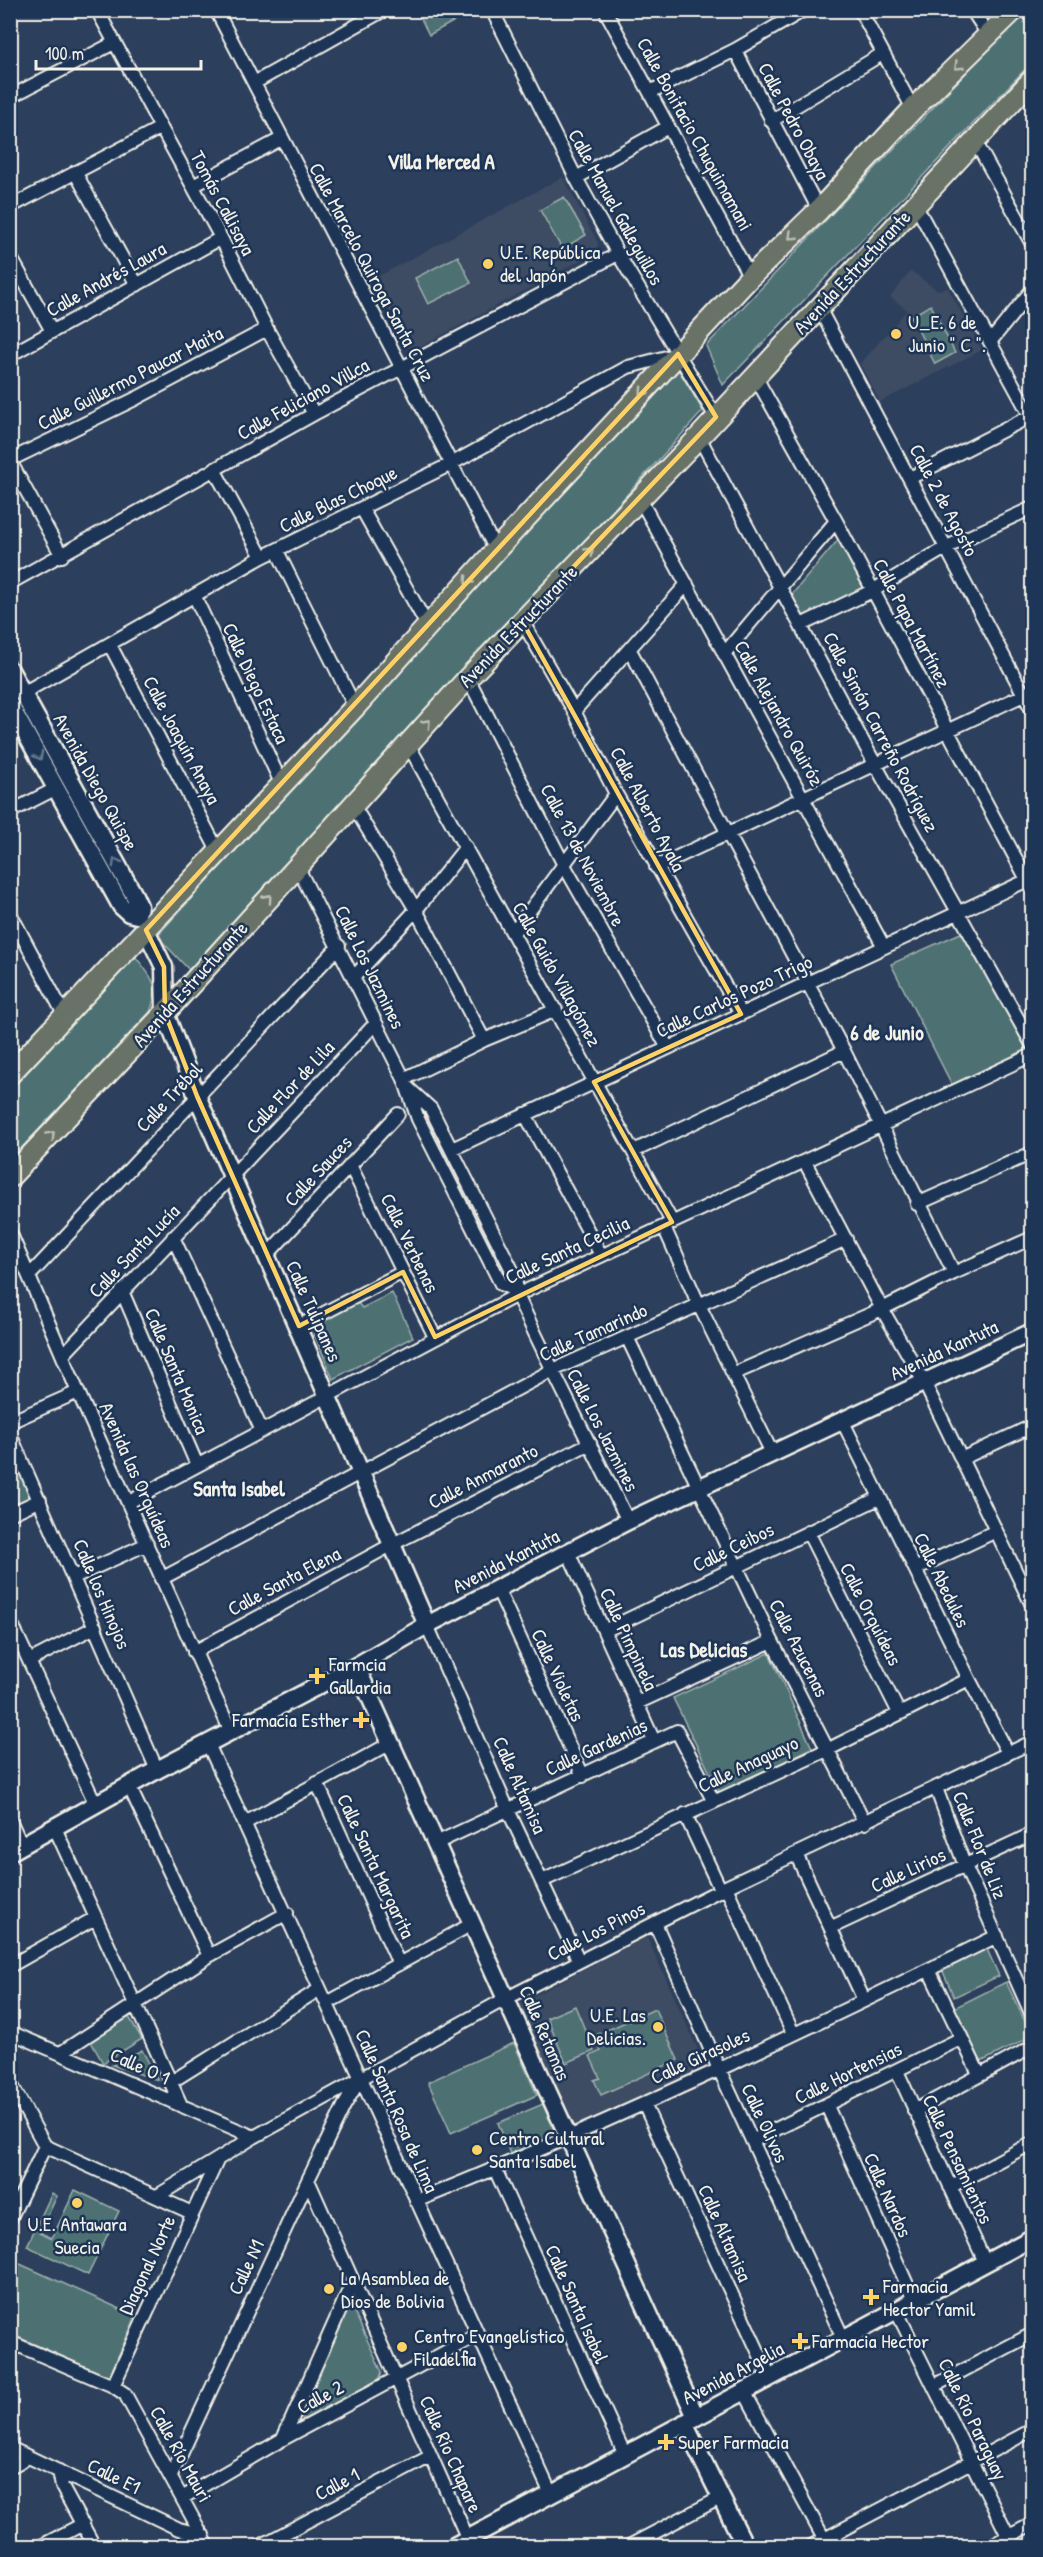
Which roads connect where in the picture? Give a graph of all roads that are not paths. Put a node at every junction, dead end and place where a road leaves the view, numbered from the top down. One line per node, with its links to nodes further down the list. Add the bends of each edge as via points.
1 (97, 10): 11 (street, Tomás Callisaya)
2 (216, 10): 15 (street, Calle Marcelo Quiroga Santa Cruz)
3 (384, 10): 15 (street)
4 (492, 10): 25 (street, Calle Manuel Galleguillos)
5 (605, 10): 16 (street, Calle Bonifacio Chuquimamani)
6 (804, 10): 12 (street)
7 (860, 10): 13 (street)
8 (972, 10): 10 (street)
9 (1014, 10): 10 (main road)
10 (988, 36): 18 (main road, one-way to 18)
11 (114, 43): 17 (street); 21 (street, Tomás Callisaya)
12 (735, 50): 16 (street); 19 (street, Calle Pedro Obaya)
13 (882, 54): 18 (street); 19 (street)
14 (1032, 80): 23 (main road, Avenida Estructurante)
15 (254, 83): 22 (street, Calle Marcelo Quiroga Santa Cruz)
16 (650, 92): 20 (street, Calle Bonifacio Chuquimamani)
17 (10, 98)
18 (913, 109): 29 (main road)
19 (771, 121): 29 (street, Calle Pedro Obaya)
20 (668, 127): 25 (street); 34 (street, Calle Bonifacio Chuquimamani)
21 (160, 128): 24 (street); 26 (street, Tomás Callisaya)
22 (281, 139): 26 (street); 43 (street, Calle Marcelo Quiroga Santa Cruz)
23 (975, 141): 27 (main road, Avenida Estructurante); 31 (street)
24 (75, 172): 28 (street); 35 (street)
25 (576, 178): 32 (street, Calle Manuel Galleguillos)
26 (192, 186): 30 (street, Tomás Callisaya)
27 (915, 204): 37 (main road, Avenida Estructurante); 40 (street)
28 (10, 207)
29 (819, 210): 34 (main road, one-way to 34)
30 (221, 238): 35 (street, Calle Andrés Laura); 38 (street, Tomás Callisaya)
31 (1032, 244)
32 (618, 254): 41 (street, Calle Manuel Galleguillos); 43 (street, Calle Feliciano Villca)
33 (10, 256): 39 (street)
34 (750, 277): 41 (main road)
35 (136, 285): 39 (street, Calle Andrés Laura)
36 (1032, 290): 40 (street)
37 (819, 308): 44 (main road, Avenida Estructurante); 52 (street, Calle 2 de Agosto)
38 (267, 329): 45 (street, Tomás Callisaya); 49 (street, Calle Guillermo Paucar Maita)
39 (52, 331): 42 (street, Calle Andrés Laura)
40 (990, 342): 47 (street)
41 (678, 354): 46 (street, Calle Manuel Galleguillos); 50 (street, Calle Blas Choque, via 628,367); 58 (main road, one-way to 58)
42 (10, 355)
43 (400, 368): 45 (street, Calle Feliciano Villca); 50 (street, Calle Marcelo Quiroga Santa Cruz)
44 (755, 376): 46 (main road, Avenida Estructurante); 56 (street, Calle Papa Martínez)
45 (314, 414): 51 (street, Calle Feliciano Villca)
46 (716, 417): 48 (main road, Avenida Estructurante)
47 (1032, 418): 52 (street)
48 (699, 436): 53 (main road, Avenida Estructurante); 64 (street, Calle Simón Carreño Rodríguez)
49 (10, 460): 60 (street)
50 (451, 464): 55 (street, Calle Blas Choque); 58 (street, Calle Marcelo Quiroga Santa Cruz)
51 (214, 469): 60 (street, Calle Feliciano Villca); 61 (street)
52 (910, 478): 57 (street, Calle 2 de Agosto)
53 (640, 499): 63 (street, Calle Alejandro Quiróz); 67 (main road, Avenida Estructurante, one-way to 53)
54 (1032, 508): 57 (street)
55 (362, 509): 59 (street, Calle Blas Choque); 68 (street)
56 (836, 521): 64 (street); 65 (street, Calle Papa Martínez)
57 (947, 547): 65 (street); 75 (street, Calle 2 de Agosto)
58 (496, 550): 68 (main road, one-way to 68)
59 (277, 551): 61 (street, Calle Blas Choque); 77 (street)
60 (62, 556): 62 (street, Calle Feliciano Villca)
61 (262, 557): 66 (street, Calle Blas Choque)
62 (10, 583)
63 (687, 584): 71 (street); 72 (street, Calle Alejandro Quiróz)
64 (779, 587): 69 (street, Calle Simón Carreño Rodríguez); 72 (street)
65 (872, 591): 69 (street); 80 (street, Calle Papa Martínez)
66 (195, 597): 70 (street, Calle Blas Choque); 83 (street, Calle Diego Estaca)
67 (522, 621): 74 (main road, Avenida Estructurante); 79 (street, Calle Alberto Ayala)
68 (428, 625): 77 (main road)
69 (801, 625): 82 (street, Calle Simón Carreño Rodríguez)
70 (110, 645): 76 (street, Calle Blas Choque); 91 (street, Calle Joaquín Anaya)
71 (630, 650): 79 (street); 89 (street)
72 (724, 654): 86 (street, Calle Alejandro Quiróz)
73 (10, 670): 76 (street, Avenida Diego Quispe)
74 (468, 678): 81 (main road, Avenida Estructurante, one-way to 74); 92 (street, Calle 13 de Noviembre)
75 (1028, 693): 78 (street, Calle 2 de Agosto); 80 (street)
76 (17, 699): 84 (street, Avenida Diego Quispe, one-way to 84); 99 (street, Avenida Diego Quispe, one-way to 76, via 134,895)
77 (356, 707): 83 (main road)
78 (1032, 710)
79 (574, 711): 85 (street, Calle Alberto Ayala)
80 (948, 730): 82 (street); 95 (street, Calle Papa Martínez)
81 (408, 744): 87 (main road, Avenida Estructurante); 90 (street, Calle Guido Villagómez)
82 (875, 764): 86 (street); 98 (street, Calle Simón Carreño Rodríguez)
83 (282, 785): 91 (main road)
84 (57, 788): 88 (street); 99 (street, Avenida Diego Quispe, via 121,906)
85 (616, 794): 92 (street); 94 (street, Calle Alberto Ayala)
86 (803, 798): 89 (street); 102 (street, Calle Alejandro Quiróz)
87 (353, 805): 93 (main road, Avenida Estructurante); 96 (street)
88 (10, 812)
89 (729, 833): 94 (street); 104 (street)
90 (466, 847): 96 (street); 100 (street, Calle Guido Villagómez)
91 (219, 853): 99 (main road)
92 (564, 865): 100 (street); 112 (street, Calle 13 de Noviembre)
93 (297, 866): 101 (street, Calle Los Jazmines); 106 (main road, Avenida Estructurante, one-way to 93)
94 (656, 867): 107 (street, Calle Alberto Ayala)
95 (1031, 882): 98 (street, Calle Carlos Pozo Trigo)
96 (416, 910): 103 (street); 110 (street)
97 (10, 913): 108 (street)
98 (957, 913): 102 (street, Calle Carlos Pozo Trigo); 111 (street, Calle Simón Carreño Rodríguez)
99 (142, 922): 106 (street, Avenida Diego Quispe, via 164,967); 108 (main road)
100 (513, 933): 105 (street, Calle Guido Villagómez)
101 (339, 946): 103 (street, Calle Los Jazmines); 118 (street, Calle Trébol)
102 (884, 947): 104 (street, Calle Carlos Pozo Trigo)
103 (353, 978): 109 (street, Calle Los Jazmines)
104 (808, 982): 107 (street, Calle Carlos Pozo Trigo); 113 (street)
105 (556, 1010): 110 (street); 116 (street, Calle Guido Villagómez)
106 (165, 1012): 118 (street, Calle Tulipanes); 128 (main road, Avenida Estructurante, one-way to 106)
107 (741, 1014): 112 (street, Calle Carlos Pozo Trigo)
108 (65, 1016): 115 (main road)
109 (375, 1024): 117 (street, Calle Los Jazmines); 127 (street, Calle Flor de Lila)
110 (484, 1040): 117 (street)
111 (1032, 1044)
112 (668, 1048): 116 (street, Calle Carlos Pozo Trigo)
113 (844, 1051): 121 (street); 123 (street)
114 (1031, 1060): 121 (street, Calle Santa Cecilia)
115 (10, 1074)
116 (594, 1082): 120 (street, Calle Carlos Pozo Trigo); 123 (street, Calle Guido Villagómez)
117 (405, 1083): 122 (street, Calle Los Jazmines, via 429,1106); 141 (street, Calle Los Jazmines, via 418,1119 501,1284)
118 (197, 1096): 127 (street, Calle Tulipanes); 139 (street, Calle Trébol)
119 (398, 1114): 126 (street, Calle Sauces)
120 (525, 1114): 122 (street, Calle Carlos Pozo Trigo); 136 (street)
121 (881, 1127): 125 (street, Calle Santa Cecilia); 129 (street)
122 (452, 1149): 141 (street, Calle Los Jazmines, via 515,1278)
123 (634, 1151): 130 (street, Calle Guido Villagómez)
124 (1032, 1153): 129 (street)
125 (805, 1162): 130 (street, Calle Santa Cecilia); 134 (street)
126 (350, 1165): 135 (street, Calle Sauces); 137 (street, Calle Verbenas)
127 (233, 1176): 132 (street, Calle Santa Lucía); 135 (street, Calle Tulipanes)
128 (10, 1177)
129 (917, 1204): 138 (street)
130 (668, 1225): 136 (street, Calle Santa Cecilia); 142 (street, Calle Guido Villagómez)
131 (10, 1232): 139 (street, Avenida las Orquídeas)
132 (173, 1237): 140 (street, Calle Santa Lucía); 157 (street)
133 (1032, 1238): 138 (street)
134 (846, 1239): 142 (street, Calle Tamarindo); 143 (street)
135 (267, 1255): 144 (street, Calle Tulipanes)
136 (601, 1255): 141 (street, Calle Santa Cecilia)
137 (403, 1272): 144 (street); 146 (street, Calle Verbenas)
138 (954, 1273): 143 (street)
139 (29, 1276): 148 (street, Avenida las Orquídeas)
140 (122, 1291): 148 (street, Calle Santa Lucía); 162 (street, Calle Santa Monica)
141 (515, 1293): 146 (street, Calle Santa Cecilia); 149 (street, Calle Los Jazmines)
142 (699, 1305): 147 (street, Calle Tamarindo); 150 (street, Calle Guido Villagómez)
143 (882, 1309): 150 (street); 151 (street)
144 (299, 1326): 153 (street, Calle Tulipanes)
145 (1032, 1332): 151 (street, Avenida Kantuta)
146 (435, 1337): 153 (street, Calle Santa Cecilia)
147 (628, 1339): 149 (street, Calle Tamarindo); 164 (street, Calle Azucenas)
148 (64, 1354): 152 (street, Avenida las Orquídeas)
149 (551, 1371): 159 (street, Calle Los Jazmines); 163 (street, Calle Tamarindo)
150 (733, 1374): 160 (street, Calle Guido Villagómez)
151 (924, 1382): 155 (street, Avenida Kantuta); 161 (street)
152 (78, 1392): 154 (street); 167 (street, Avenida las Orquídeas)
153 (328, 1395): 157 (street, Calle Santa Cecilia); 163 (street, Calle Tulipanes)
154 (10, 1422)
155 (843, 1422): 160 (street, Avenida Kantuta); 165 (street, Calle Abedules)
156 (1032, 1426): 161 (street)
157 (262, 1431): 162 (street, Calle Santa Cecilia)
158 (10, 1434): 166 (street, Calle los Hinojos)
159 (590, 1443): 169 (street, Calle Los Jazmines); 173 (street, Calle Anmaranto)
160 (772, 1454): 164 (street, Avenida Kantuta)
161 (961, 1459): 170 (street)
162 (197, 1465): 167 (street, Calle Santa Cecilia)
163 (363, 1472): 173 (street, Calle Tulipanes); 178 (street, Calle Tamarindo)
164 (699, 1490): 169 (street, Avenida Kantuta); 175 (street, Calle Azucenas)
165 (879, 1498): 171 (street, Calle Ceibos); 176 (street, Calle Abedules)
166 (40, 1500): 168 (street); 177 (street, Calle los Hinojos)
167 (129, 1502): 172 (street, Avenida las Orquídeas)
168 (10, 1514)
169 (628, 1521): 174 (street, Avenida Kantuta)
170 (996, 1531): 176 (street); 180 (street)
171 (808, 1532): 175 (street, Calle Ceibos); 191 (street, Calle Orquídeas)
172 (147, 1544): 177 (street); 178 (street, Avenida las Orquídeas)
173 (393, 1544): 182 (street, Calle Tulipanes); 186 (street, Calle Santa Elena)
174 (568, 1552): 179 (street, Avenida Kantuta); 184 (street, Calle Pimpinela)
175 (736, 1566): 184 (street, Calle Ceibos); 185 (street, Calle Azucenas)
176 (915, 1569): 189 (street, Calle Abedules)
177 (74, 1576): 183 (street, Calle los Hinojos)
178 (161, 1579): 186 (street, Avenida las Orquídeas)
179 (498, 1590): 182 (street, Avenida Kantuta); 200 (street, Calle Violetas)
180 (1032, 1605)
181 (11, 1621): 187 (street)
182 (427, 1625): 188 (street, Avenida Kantuta); 206 (street, Calle Altamisa)
183 (95, 1627): 187 (street); 199 (street, Calle los Hinojos)
184 (604, 1631): 190 (street, Calle Pimpinela)
185 (772, 1641): 190 (street); 197 (street, Calle Azucenas)
186 (194, 1652): 192 (street, Avenida las Orquídeas)
187 (29, 1660): 205 (street)
188 (356, 1666): 192 (street, Avenida Kantuta); 195 (street, Calle Retamas)
189 (969, 1679): 191 (street, Calle Anaguayo); 198 (street, Calle Abedules)
190 (636, 1703): 193 (street, Calle Pimpinela)
191 (899, 1713): 197 (street, Calle Anaguayo)
192 (231, 1732): 196 (street, Avenida Kantuta)
193 (654, 1741): 200 (street, Calle Gardenias); 204 (street, Calle Gardenias, via 677,1731)
194 (1032, 1742): 198 (street, Calle Los Pinos)
195 (391, 1743): 201 (street); 213 (street, Calle Retamas)
196 (208, 1744): 199 (street, Avenida Kantuta); 209 (street, Calle Santa Rosa de Lima)
197 (829, 1749): 204 (street, Calle Anaguayo); 210 (street, Calle Azucenas)
198 (1008, 1753): 203 (street, Calle Los Pinos)
199 (157, 1770): 202 (street, Avenida Kantuta)
200 (583, 1776): 206 (street, Calle Gardenias)
201 (317, 1783): 209 (street); 227 (street, Calle Santa Margarita)
202 (129, 1786): 205 (street, Avenida Kantuta); 225 (street)
203 (936, 1788): 210 (street, Calle Los Pinos); 216 (street, Calle Flor de Liz)
204 (714, 1802): 207 (street, Calle Anaguayo)
205 (96, 1805): 211 (street, Avenida Kantuta)
206 (508, 1810): 213 (street, Calle Gardenias); 217 (street, Calle Altamisa)
207 (685, 1814): 217 (street, Calle Anaguayo); 218 (street)
208 (10, 1820): 214 (street)
209 (245, 1823): 219 (street, Calle Santa Rosa de Lima)
210 (865, 1823): 215 (street, Calle Los Pinos)
211 (55, 1828): 214 (street, Avenida Kantuta); 220 (street)
212 (1032, 1834): 216 (street, Calle Lirios)
213 (434, 1844): 222 (street, Calle Retamas)
214 (16, 1849)
215 (796, 1854): 218 (street, Calle Los Pinos); 223 (street)
216 (965, 1866): 223 (street, Calle Lirios); 224 (street, Calle Flor de Liz)
217 (542, 1881): 226 (street, Calle Altamisa)
218 (724, 1889): 221 (street, Calle Los Pinos); 237 (street)
219 (287, 1913): 225 (street); 230 (street, Calle Santa Rosa de Lima)
220 (95, 1918): 228 (street); 234 (street)
221 (655, 1923): 226 (street, Calle Los Pinos); 241 (street, Calle Olivos)
222 (472, 1924): 227 (street); 231 (street, Calle Retamas)
223 (832, 1927): 232 (street)
224 (997, 1936): 229 (street, Calle Girasoles); 235 (street, Calle Flor de Liz)
225 (209, 1956): 234 (street)
226 (579, 1961): 231 (street, Calle Los Pinos)
227 (399, 1964): 233 (street)
228 (10, 1965)
229 (929, 1970): 232 (street, Calle Girasoles); 238 (street)
230 (320, 1989): 233 (street, Calle Santa Rosa de Lima); 246 (street)
231 (507, 1998): 244 (street, Calle Los Pinos); 252 (street, Calle Retamas)
232 (864, 2000): 237 (street, Calle Girasoles)
233 (327, 2004): 244 (street, Calle Santa Rosa de Lima)
234 (134, 2005): 240 (street); 246 (street)
235 (1032, 2015)
236 (10, 2032): 240 (street, Calle O 1)
237 (793, 2034): 241 (street, Calle Girasoles)
238 (960, 2039): 242 (street, Calle Hortensias); 243 (street)
239 (1032, 2047): 243 (street)
240 (62, 2052): 248 (street, Calle O 1)
241 (719, 2069): 247 (street, Calle Girasoles); 253 (street, Calle Olivos)
242 (897, 2072): 249 (street, Calle Hortensias); 250 (street, Calle Pensamientos)
243 (979, 2074): 250 (street)
244 (361, 2077): 251 (street, Calle Los Pinos); 258 (street, Calle N1); 261 (street, Calle Santa Rosa de Lima)
245 (10, 2082): 255 (street)
246 (171, 2082): 248 (street)
247 (644, 2104): 252 (street, Calle Girasoles); 273 (street, Calle Altamisa)
248 (181, 2105): 251 (street, Calle O 1)
249 (827, 2106): 253 (street, Calle Hortensias); 267 (street, Calle Nardos)
250 (914, 2110): 259 (street, Calle Pensamientos)
251 (254, 2137): 256 (street, Calle Los Pinos)
252 (568, 2138): 257 (street, Calle Girasoles); 278 (street, Calle Retamas)
253 (752, 2140): 271 (street, Calle Olivos)
254 (1032, 2143): 259 (street)
255 (45, 2146): 260 (street); 263 (street)
256 (218, 2160): 260 (street, Calle Los Pinos); 262 (street, Diagonal Norte)
257 (495, 2169): 261 (street, Calle Girasoles); 283 (street, Calle Santa Isabel)
258 (308, 2180): 266 (street, Calle Río Chapare); 288 (street, Calle N1)
259 (950, 2187): 265 (street, Calle Pensamientos)
260 (157, 2196): 262 (street)
261 (416, 2201): 270 (street, Calle Santa Rosa de Lima)
262 (192, 2213): 275 (street, Diagonal Norte)
263 (10, 2219)
264 (1032, 2238): 265 (street, Avenida Argelia)
265 (985, 2262): 267 (street, Avenida Argelia)
266 (353, 2281): 274 (street, Calle Río Chapare); 280 (street)
267 (914, 2300): 268 (street, Avenida Argelia)
268 (896, 2310): 271 (street, Avenida Argelia); 276 (street, Calle Río Paraguay)
269 (1032, 2334): 276 (street)
270 (477, 2335): 274 (street, Calle 2); 289 (street, Calle Santa Rosa de Lima)
271 (843, 2338): 273 (street, Avenida Argelia)
272 (10, 2342): 275 (street)
273 (770, 2377): 277 (street, Avenida Argelia)
274 (396, 2379): 280 (street, Calle 2); 282 (street, Calle Río Chapare)
275 (112, 2386): 288 (street, Calle Río Mauri, via 126,2394)
276 (934, 2386): 285 (street, Calle Río Paraguay)
277 (744, 2391): 278 (street, Avenida Argelia); 294 (street)
278 (690, 2420): 283 (street, Avenida Argelia); 290 (street, Calle Retamas)
279 (1032, 2430): 285 (street)
280 (283, 2439): 291 (street, Calle 2)
281 (10, 2448): 284 (street, Calle E1)
282 (431, 2456): 297 (street, Calle Río Chapare); 300 (street, Calle 1)
283 (625, 2456): 289 (street, Avenida Argelia)
284 (29, 2457): 286 (street); 287 (street, Calle E1)
285 (972, 2461): 294 (street); 296 (street, Calle Río Paraguay)
286 (10, 2467)
287 (59, 2472): 292 (street, via 62,2487); 295 (street, Calle E1)
288 (171, 2476): 291 (street, Calle Río Mauri)
289 (551, 2494): 297 (street, Avenida Argelia)
290 (722, 2496): 301 (street); 302 (street, Calle Retamas)
291 (182, 2498): 295 (street, Calle Río Mauri)
292 (83, 2524): 298 (street); 299 (street)
293 (1032, 2524): 296 (street)
294 (824, 2539): 303 (street)
295 (205, 2541)
296 (1011, 2541): 304 (street)
297 (464, 2544)
298 (41, 2547)
299 (94, 2547)
300 (260, 2547)
301 (629, 2547)
302 (745, 2547)
303 (811, 2547)
304 (990, 2547)

